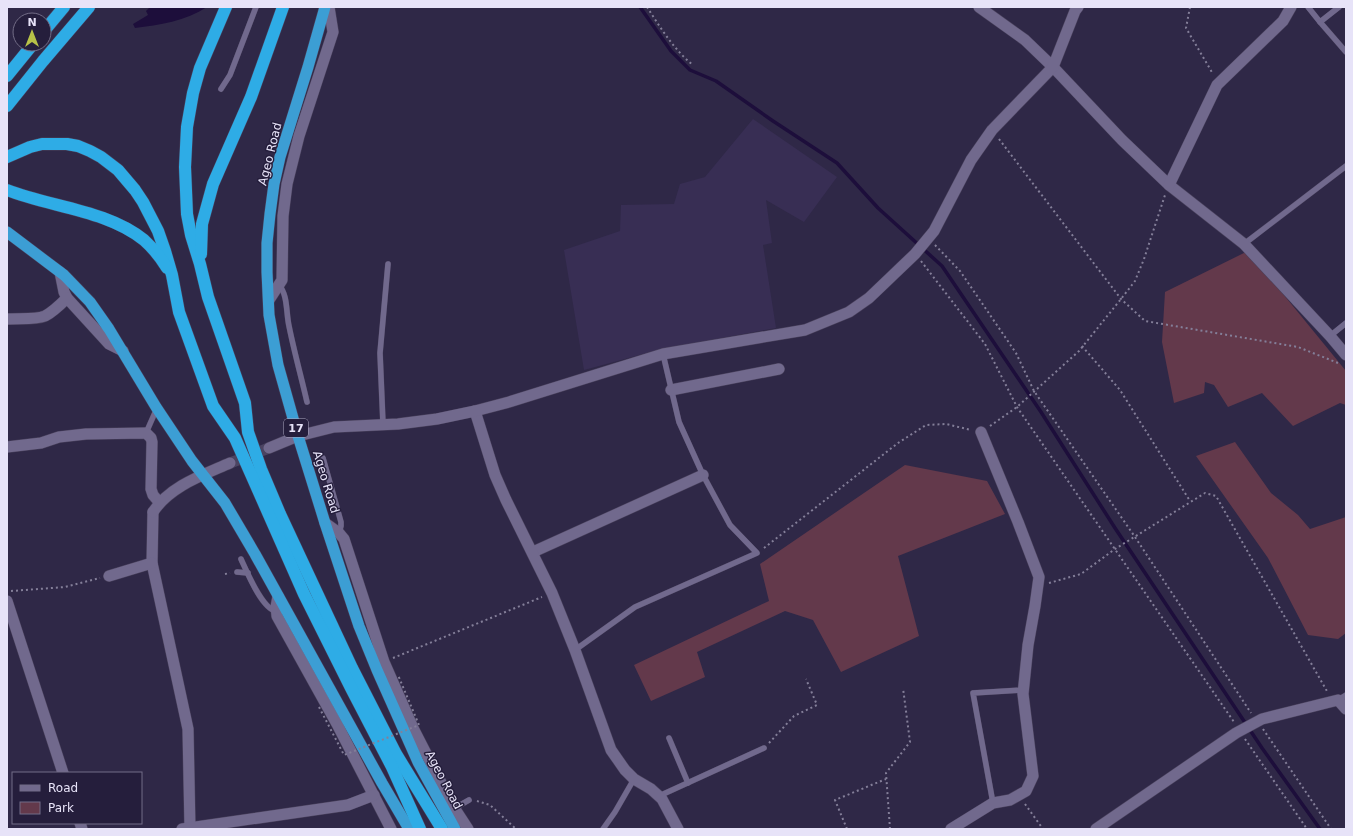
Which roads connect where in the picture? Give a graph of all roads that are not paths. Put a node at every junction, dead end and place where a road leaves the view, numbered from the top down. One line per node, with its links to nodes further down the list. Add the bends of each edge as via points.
1 (64, 7): 13 (highway)
2 (89, 7): 20 (highway)
3 (226, 7): 27 (highway, via 200,68 192,93 187,127 187,214)
4 (256, 7): 19 (lane, via 230,75)
5 (283, 7): 27 (highway, via 251,97 213,184 202,224)
6 (325, 7): 33 (highway, Ageo Road / 17, via 274,184 267,243)
7 (329, 7): 31 (street, via 333,32 299,136 287,184 283,216 282,280)
8 (979, 7): 17 (street, via 1025,40)
9 (1078, 7): 17 (street)
10 (1291, 7): 23 (street, via 1283,21 1218,84)
11 (1308, 7): 14 (lane)
12 (1339, 7): 14 (lane)
13 (52, 21)
14 (1320, 22): 16 (lane)
15 (26, 52): 18 (highway)
16 (1346, 52)
17 (1053, 67): 23 (street); 38 (street, via 992,130 971,160 934,231 915,254 869,298 849,312 805,330)
18 (7, 76)
19 (222, 89)
20 (7, 106)
21 (7, 157): 30 (highway, via 30,147 55,143 78,146 101,157 118,170 143,202 158,231)
22 (1346, 166): 26 (lane)
23 (1169, 185): 26 (street)
24 (7, 190): 30 (highway, via 111,221 144,240 164,262)
25 (7, 232): 29 (highway)
26 (1244, 244): 36 (street)
27 (200, 264): 85 (highway, via 208,296 245,403 248,432 280,514 389,741)
28 (388, 264): 45 (lane, via 380,352)
29 (60, 272): 32 (street); 37 (highway, via 90,302)
30 (172, 276): 84 (highway, via 179,312 213,406 235,438 304,594 392,767)
31 (279, 284): 33 (street); 42 (lane, via 284,294 288,325)
32 (67, 298): 34 (street, via 44,316); 37 (street, via 109,344)
33 (269, 300): 48 (highway, Ageo Road / 17, via 269,315 278,365)
34 (7, 319)
35 (1346, 323): 36 (lane)
36 (1330, 336): 39 (street)
37 (123, 351): 43 (highway)
38 (663, 354): 41 (lane); 44 (street)
39 (1343, 359)
40 (779, 369): 41 (street)
41 (672, 390): 54 (lane, via 679,422)
42 (307, 402)
43 (157, 408): 47 (lane); 53 (highway)
44 (475, 411): 45 (street, via 437,419); 58 (street, via 495,475)
45 (383, 424): 48 (street, via 334,427)
46 (981, 432): 68 (street, via 1039,577)
47 (146, 433): 49 (street, via 86,434 59,437 41,443); 55 (street, via 152,442 151,489)
48 (298, 436): 50 (street); 56 (highway, Ageo Road / 17)
49 (7, 446)
50 (270, 448)
51 (323, 458): 57 (lane, via 341,522)
52 (230, 463): 53 (street)
53 (203, 475): 55 (street); 64 (highway, via 225,503)
54 (703, 475): 58 (street); 67 (lane, via 730,525 757,553 635,607)
55 (159, 502): 60 (street, via 153,512)
56 (325, 523): 57 (street); 86 (highway, Ageo Road / 17, via 359,626 377,670 418,762)
57 (339, 533): 80 (street, via 344,539 384,662 413,728)
58 (532, 552): 67 (street)
59 (240, 559): 62 (lane)
60 (152, 563): 63 (street); 81 (street, via 188,729)
61 (237, 572): 62 (lane)
62 (248, 573): 66 (lane, via 264,602 271,610)
63 (109, 576)
64 (278, 596): 66 (street); 83 (highway)
65 (7, 601): 73 (street)
66 (276, 611): 76 (street)
67 (576, 650): 74 (street, via 611,750)
68 (1024, 690): 79 (street, via 1033,776 1026,791 1010,800); 79 (lane, via 973,693)
69 (1339, 698): 70 (street); 91 (street, via 1262,719 1240,731)
70 (1346, 709)
71 (669, 738): 75 (lane)
72 (764, 748): 75 (lane)
73 (63, 772)
74 (634, 779): 77 (street); 88 (lane)
75 (688, 783): 77 (lane)
76 (374, 795): 81 (street, via 348,805); 82 (street)
77 (658, 796): 89 (street)
78 (469, 800): 80 (lane)
79 (993, 803): 90 (street)
80 (455, 808): 87 (street)
81 (187, 828)
82 (391, 829)
83 (409, 829)
84 (420, 829)
85 (442, 829)
86 (455, 829)
87 (468, 829)
88 (603, 829)
89 (678, 829)
90 (950, 829)
91 (1096, 829)

